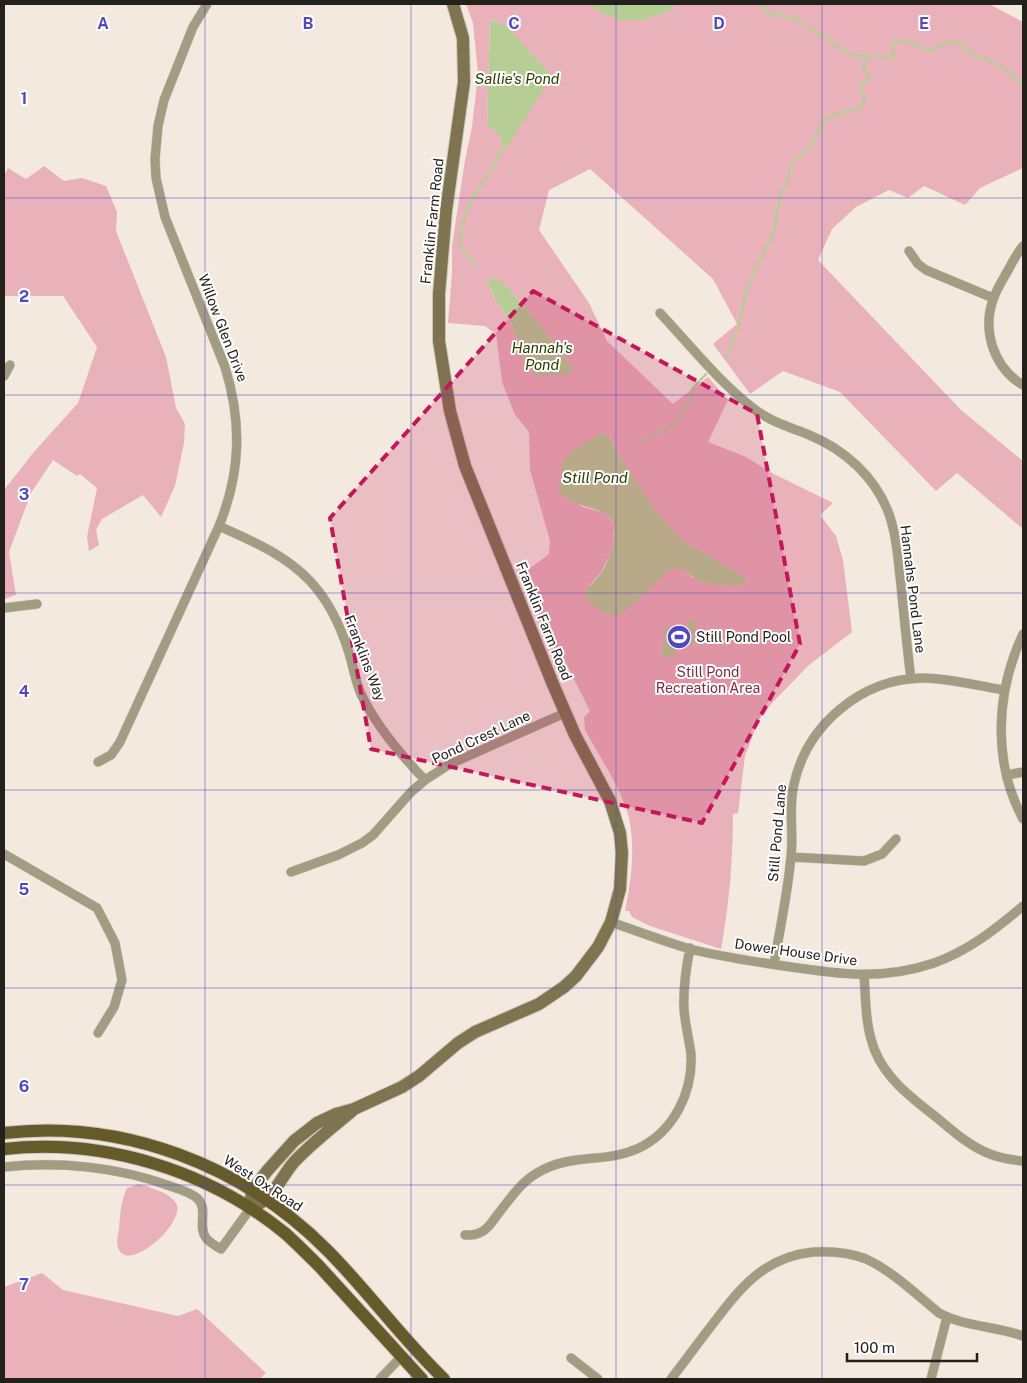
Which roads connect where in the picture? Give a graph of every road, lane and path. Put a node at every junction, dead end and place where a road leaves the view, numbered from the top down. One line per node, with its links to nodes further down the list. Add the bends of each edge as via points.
1 (207, 4): 10 (street, Willow Glen Drive, via 193,27 164,100 155,159 156,178 166,217 225,366 236,410 235,472)
2 (453, 4): 16 (street, Franklin Farm Road, via 462,38 464,82 440,279 439,342 444,377 465,466)
3 (1023, 246): 5 (street)
4 (909, 251): 5 (street, via 926,270)
5 (994, 298): 9 (street, via 989,321 992,346 1002,366)
6 (660, 313): 14 (street, Hannahs Pond Lane, via 748,404 773,420 837,449 872,483 888,513 896,540)
7 (10, 365): 8 (street)
8 (4, 376)
9 (1023, 385)
10 (219, 526): 17 (street, Willow Glen Drive, via 120,742 111,755); 20 (street, Franklins Way, via 282,557 298,569 321,595 341,629 368,708)
11 (38, 604): 12 (street)
12 (4, 608)
13 (1023, 634): 15 (street)
14 (911, 679): 15 (street, Still Pond Lane, via 939,679); 24 (street, Still Pond Lane, via 894,682 857,697 832,716 812,740 794,784)
15 (1004, 690): 19 (street, via 1001,730)
16 (565, 713): 20 (street, Pond Crest Lane, via 450,764); 27 (street, Franklin Farm Road, via 610,801 620,834 622,870)
17 (98, 762)
18 (1023, 772): 19 (street)
19 (1007, 775): 21 (street)
20 (425, 780): 25 (street, Pond Crest Lane, via 362,843)
21 (1023, 819)
22 (896, 840): 24 (street, via 882,854 864,861)
23 (4, 854): 31 (street, via 97,908 115,943 122,980 114,1006)
24 (791, 857): 29 (street, Still Pond Lane)
25 (291, 872)
26 (1023, 906): 30 (street, Dower House Drive, via 988,935 953,955 914,969)
27 (611, 922): 28 (street, Dower House Drive); 32 (street, Franklin Farm Road, via 588,961 555,994 475,1032 419,1076)
28 (690, 948): 29 (street, Dower House Drive); 40 (street, via 684,1008 691,1067 684,1097 671,1121 652,1140 626,1153 565,1161 536,1173 515,1192 488,1227 474,1235)
29 (774, 964): 30 (street, Dower House Drive)
30 (864, 975): 35 (street, via 870,1038 891,1078 968,1142 990,1154)
31 (98, 1033)
32 (354, 1109): 37 (street, Franklin Farm Road, via 336,1114 306,1131); 38 (street, Franklin Farm Road, via 294,1162)
33 (4, 1132): 37 (main road, West Ox Road, via 64,1131 134,1140 198,1161)
34 (4, 1148): 39 (main road, West Ox Road, via 65,1147 127,1156 172,1169)
35 (1023, 1161)
36 (4, 1167): 39 (street, via 105,1169 179,1189 200,1201 203,1233 221,1249)
37 (252, 1190): 38 (main road, West Ox Road); 39 (street)
38 (267, 1200): 39 (street, Franklin Farm Road); 47 (main road, West Ox Road, via 329,1252)
39 (250, 1208): 43 (main road, West Ox Road, via 319,1266)
40 (465, 1235)
41 (947, 1317): 42 (street); 49 (street, via 864,1258 836,1252 794,1256 765,1268 739,1290); 50 (street)
42 (1023, 1336)
43 (401, 1357): 45 (street); 46 (main road, West Ox Road)
44 (571, 1358): 48 (street)
45 (380, 1379)
46 (422, 1379)
47 (444, 1379)
48 (598, 1379)
49 (671, 1379)
50 (931, 1379)

